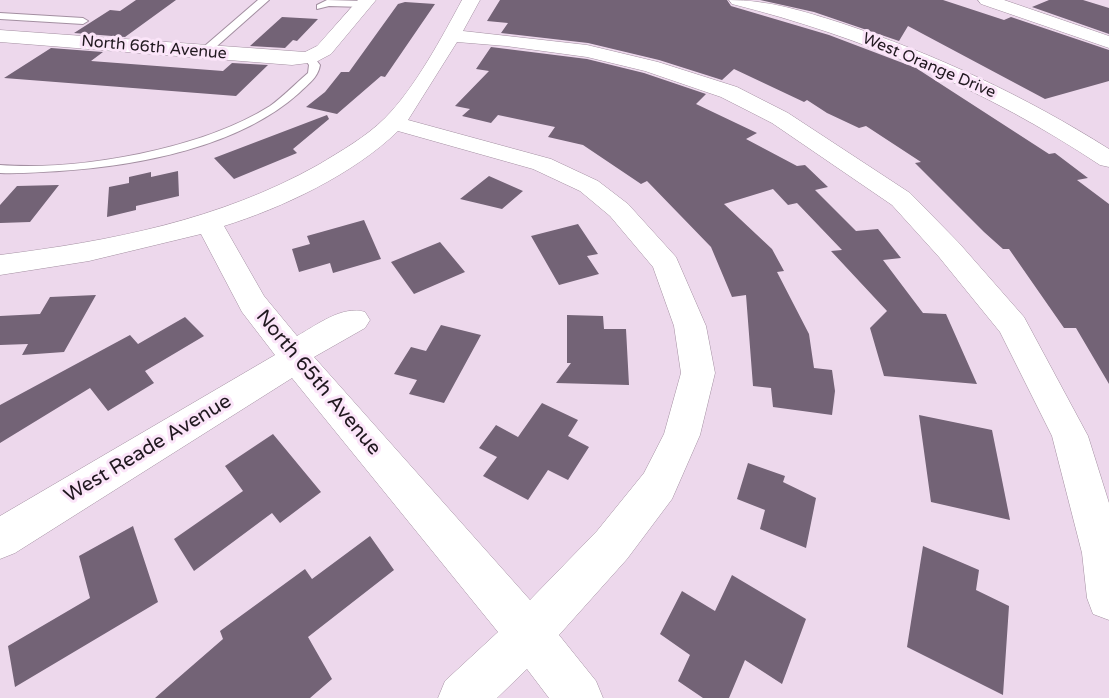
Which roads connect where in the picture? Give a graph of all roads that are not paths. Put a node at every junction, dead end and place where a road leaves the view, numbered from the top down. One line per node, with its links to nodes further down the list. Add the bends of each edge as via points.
1 (264, 0): 12 (lane)
2 (471, 0): 10 (street)
3 (738, 0): 15 (street, West Orange Drive, via 851,33 927,62 1024,108)
4 (987, 0): 11 (street)
5 (365, 2): 6 (lane); 13 (street, via 324,50)
6 (326, 3)
7 (0, 16): 8 (lane)
8 (83, 21)
9 (0, 36): 12 (street, North 66th Avenue)
10 (452, 36): 14 (street); 22 (street, via 587,51 651,66 729,92 780,118 901,199 1013,325 1070,436 1103,553)
11 (1109, 42)
12 (204, 52): 13 (street, North 66th Avenue)
13 (309, 58): 16 (lane, via 315,65 313,74 276,107 250,122 175,149 104,164)
14 (393, 123): 17 (street, via 360,150 315,178); 23 (street, via 542,164 589,186 619,210 666,264 690,326 698,373 682,435 658,486 612,545)
15 (1109, 160)
16 (0, 169)
17 (208, 222): 18 (street, via 127,244); 20 (street, North 65th Avenue, via 253,304)
18 (0, 265)
19 (354, 320): 20 (street, West Reade Avenue)
20 (294, 357): 21 (street, West Reade Avenue); 23 (street, North 65th Avenue)
21 (0, 539)
22 (1109, 598)
23 (529, 634): 24 (street); 25 (street, North 65th Avenue)
24 (462, 698)
25 (579, 698)

